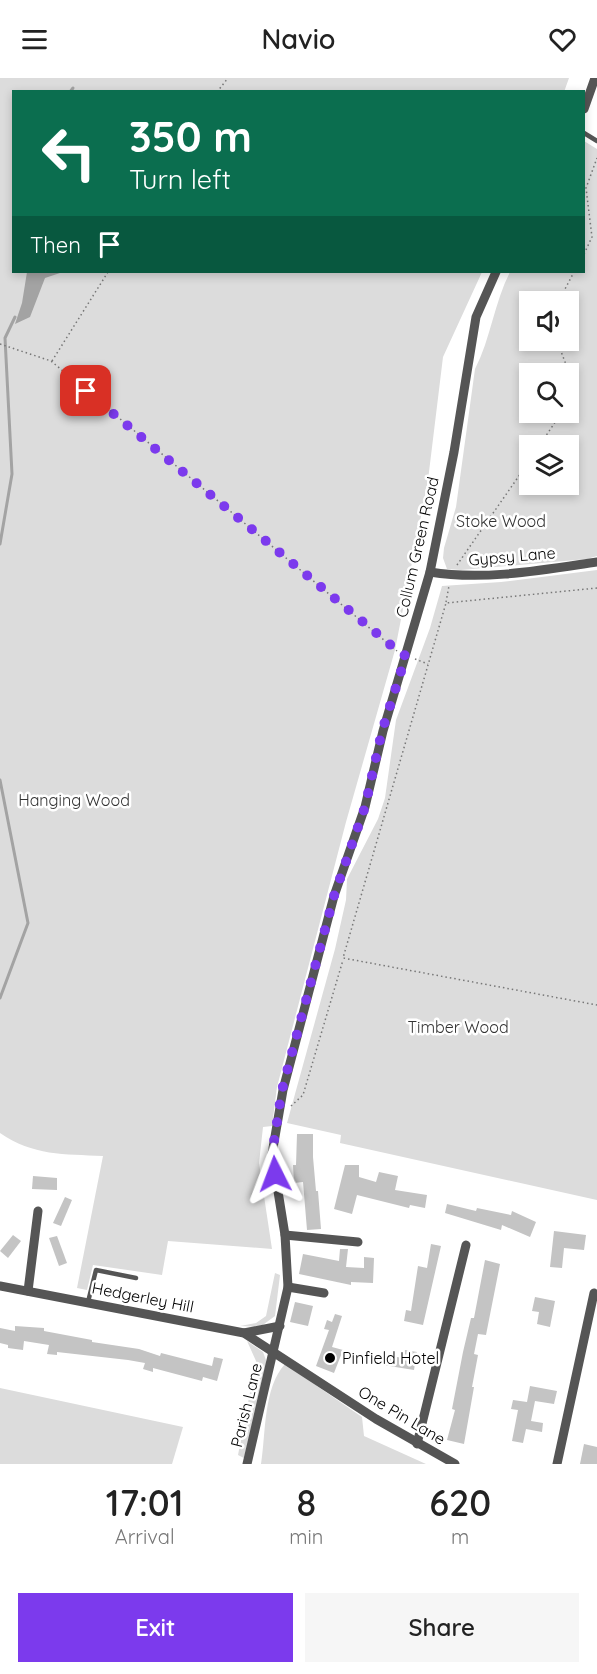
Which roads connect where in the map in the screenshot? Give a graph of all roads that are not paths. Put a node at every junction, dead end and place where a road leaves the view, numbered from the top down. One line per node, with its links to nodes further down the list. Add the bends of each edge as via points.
1 (595, 78): 2 (street)
2 (585, 106)
3 (496, 273): 5 (street, Collum Green Road, via 476,317)
4 (597, 562): 5 (street, Gypsy Lane, via 468,576)
5 (430, 572): 7 (street, Collum Green Road, via 382,731 365,807 334,896 282,1090 272,1154)
6 (38, 1210): 13 (street)
7 (285, 1235): 8 (street); 12 (street, Collum Green Road)
8 (358, 1242)
9 (466, 1245): 20 (street)
10 (136, 1278): 16 (lane, via 96,1270)
11 (0, 1286): 13 (street, Hedgerley Hill)
12 (288, 1287): 14 (street); 17 (street, Collum Green Road)
13 (28, 1291): 16 (street, Hedgerley Hill)
14 (324, 1293)
15 (594, 1293): 23 (street)
16 (88, 1302): 18 (street, Hedgerley Hill)
17 (280, 1326): 18 (street); 19 (street, Collum Green Road)
18 (244, 1333): 19 (street, Hedgerley Hill)
19 (274, 1352): 20 (street, One Pin Lane); 21 (street, Parish Lane)
20 (417, 1444): 22 (street, One Pin Lane)
21 (247, 1464)
22 (455, 1464)
23 (557, 1464)

